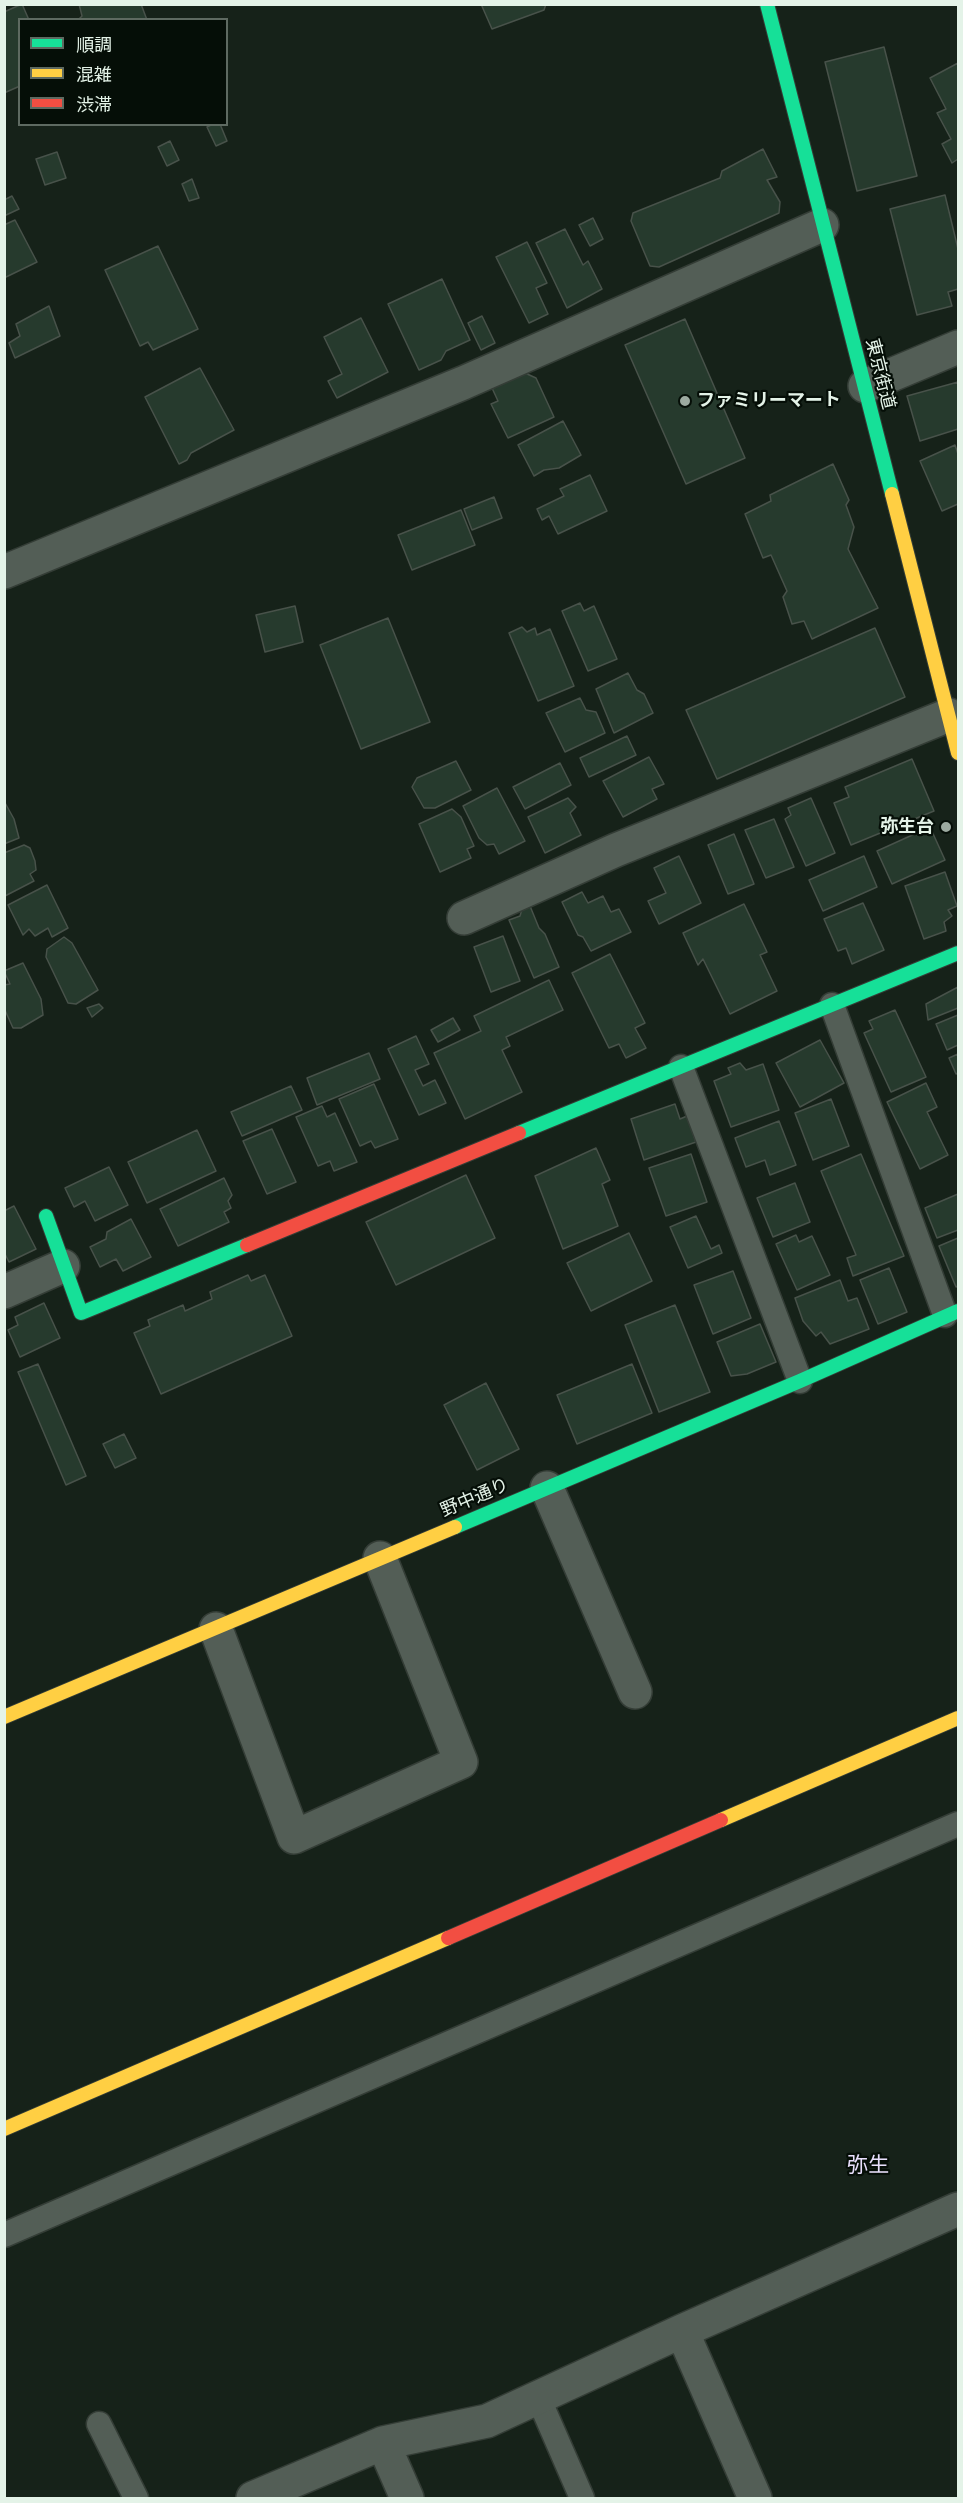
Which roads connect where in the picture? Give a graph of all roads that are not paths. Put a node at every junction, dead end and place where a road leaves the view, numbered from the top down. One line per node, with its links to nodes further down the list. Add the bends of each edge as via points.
1 (768, 4): 2 (street, 東京街道)
2 (822, 225): 4 (street, 東京街道); 5 (street, via 463,383)
3 (958, 347): 4 (street)
4 (865, 386): 6 (street, 東京街道)
5 (4, 572)
6 (949, 715): 7 (street, 東京街道); 8 (street, via 627,846)
7 (958, 753)
8 (464, 918)
9 (958, 953): 10 (street)
10 (832, 1005): 11 (street); 15 (lane)
11 (681, 1067): 13 (street, via 81,1313); 16 (lane)
12 (46, 1216): 13 (street)
13 (63, 1266): 14 (street)
14 (4, 1292)
15 (952, 1313): 16 (street, 野中通り)
16 (800, 1381): 17 (street, 野中通り)
17 (547, 1488): 18 (street, 野中通り); 20 (street)
18 (380, 1558): 19 (street, 野中通り); 19 (street, via 461,1762 294,1837)
19 (216, 1629): 21 (street, 野中通り)
20 (635, 1692)
21 (4, 1717)
22 (958, 1718): 24 (street)
23 (958, 1824): 26 (lane)
24 (4, 2129)
25 (958, 2209): 27 (street)
26 (4, 2235)
27 (682, 2331): 28 (street); 35 (street)
28 (538, 2397): 30 (street, via 487,2421); 34 (lane)
29 (99, 2424): 31 (lane)
30 (383, 2443): 32 (street); 33 (street)
31 (136, 2499)
32 (253, 2499)
33 (407, 2499)
34 (582, 2499)
35 (755, 2499)

